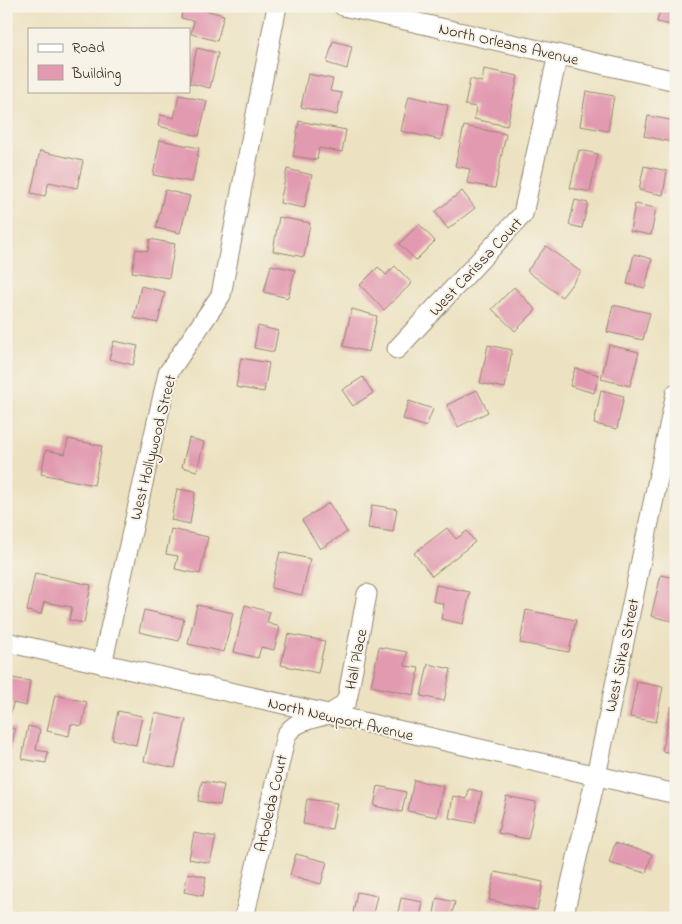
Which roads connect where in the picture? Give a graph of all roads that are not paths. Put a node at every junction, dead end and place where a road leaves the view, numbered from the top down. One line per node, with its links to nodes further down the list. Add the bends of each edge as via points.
1 (277, 6): 9 (street, West Hollywood Street, via 221,295 168,373)
2 (343, 6): 3 (street, North Orleans Avenue)
3 (558, 54): 4 (street, North Orleans Avenue); 5 (street, West Carissa Court, via 523,214)
4 (676, 81)
5 (397, 349)
6 (676, 392): 11 (street, West Sitka Street)
7 (367, 594): 10 (street, Hall Place, via 347,700 342,707)
8 (6, 642): 9 (street, North Newport Avenue)
9 (102, 664): 10 (street, North Newport Avenue)
10 (328, 714): 11 (street, North Newport Avenue); 13 (street, Arboleda Court, via 297,724 286,734)
11 (596, 776): 12 (street, North Newport Avenue); 14 (street, West Sitka Street)
12 (676, 794)
13 (244, 918)
14 (563, 918)

